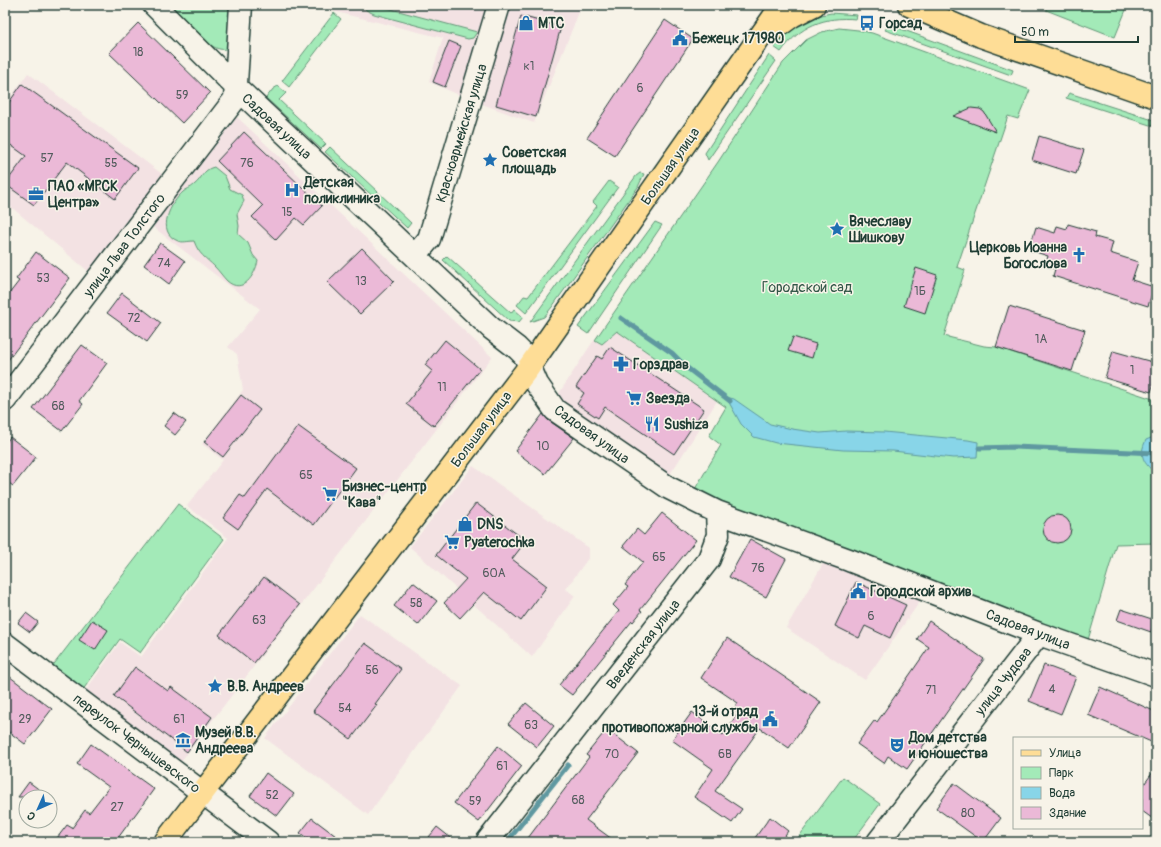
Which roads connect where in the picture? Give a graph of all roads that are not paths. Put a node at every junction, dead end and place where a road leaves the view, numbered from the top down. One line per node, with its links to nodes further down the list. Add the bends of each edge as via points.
1 (154, 5): 10 (street, Садовая улица)
2 (241, 5): 10 (street, улица Льва Толстого)
3 (499, 5): 12 (street, Красноармейская улица, via 429,239)
4 (782, 5): 9 (main road, Большая улица)
5 (814, 5): 9 (main road, via 792,16)
6 (909, 5): 8 (main road)
7 (939, 5): 8 (main road)
8 (981, 36): 11 (main road)
9 (758, 41): 13 (main road, Большая улица)
10 (237, 88): 12 (street, Садовая улица); 14 (street, улица Льва Толстого, via 235,99)
11 (1156, 97)
12 (415, 256): 13 (street, Садовая улица, via 491,328 517,348)
13 (529, 366): 15 (street, Садовая улица, via 537,384 555,410 669,488); 19 (main road, Большая улица)
14 (5, 400)
15 (717, 512): 16 (street, Садовая улица); 22 (street, Введенская улица, via 718,535 709,559)
16 (1039, 634): 18 (street, Садовая улица); 23 (street, улица Чудова)
17 (5, 644): 19 (street, переулок Чернышевского)
18 (1156, 675)
19 (203, 793): 20 (main road, Большая улица); 21 (street, переулок Чернышевского)
20 (165, 842)
21 (268, 842)
22 (487, 842)
23 (878, 842)

